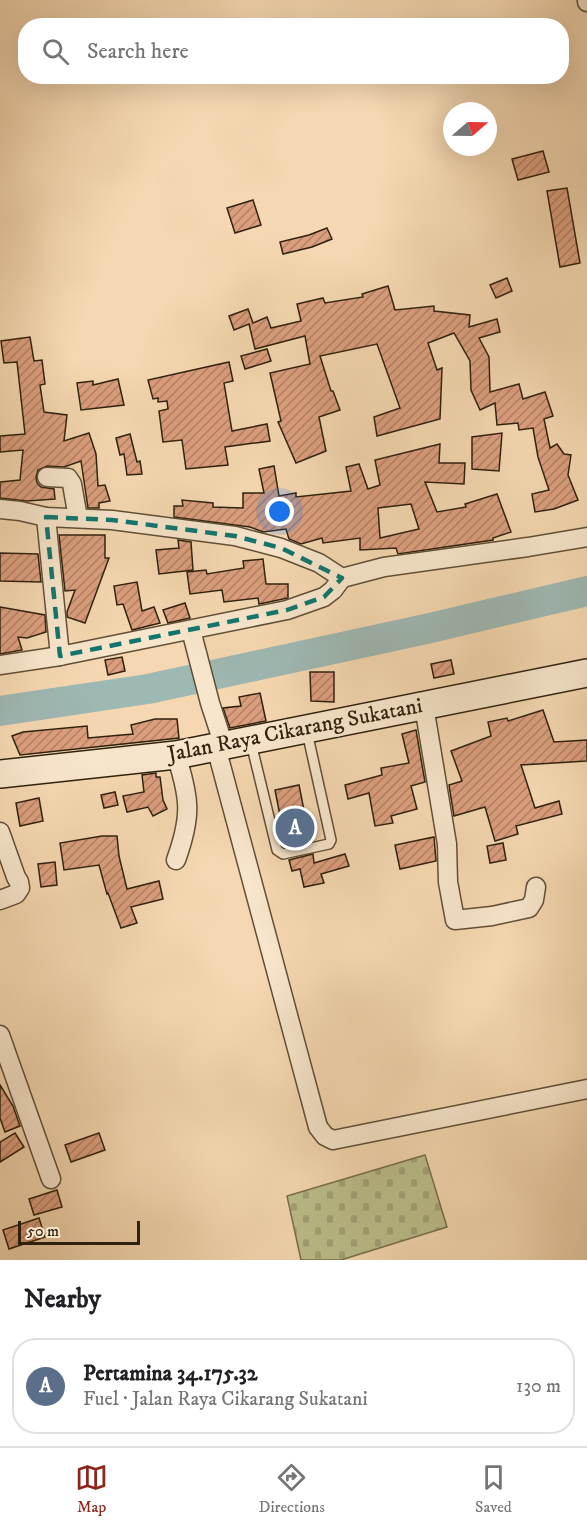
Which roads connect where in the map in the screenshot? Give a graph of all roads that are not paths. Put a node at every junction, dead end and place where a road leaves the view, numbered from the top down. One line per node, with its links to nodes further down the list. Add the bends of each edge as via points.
1 (47, 477): 4 (street, via 68,478)
2 (0, 509): 3 (street)
3 (46, 517): 4 (street); 8 (street)
4 (78, 518): 6 (street, via 235,536 319,563)
5 (587, 537): 6 (street, via 384,567)
6 (342, 578): 7 (street, via 324,597 305,604)
7 (191, 630): 8 (street); 13 (street, via 210,703)
8 (60, 656): 9 (street)
9 (0, 665)
10 (587, 673): 11 (main road, Jalan Raya Cikarang Sukatani)
11 (424, 706): 12 (main road, Jalan Raya Cikarang Sukatani); 18 (street, via 447,844 454,920 529,908)
12 (307, 729): 13 (main road, Jalan Raya Cikarang Sukatani); 13 (lane, via 331,840 330,844 283,854 277,850)
13 (230, 744): 14 (main road, Jalan Raya Cikarang Sukatani); 21 (street, via 318,1127 325,1136 333,1140)
14 (176, 755): 15 (main road, Jalan Raya Cikarang Sukatani); 17 (street, via 187,788 188,809)
15 (0, 774)
16 (0, 832): 19 (street, via 20,888 16,894)
17 (176, 860)
18 (536, 887)
19 (0, 900)
20 (0, 1035): 22 (street)
21 (587, 1089)
22 (51, 1179)

